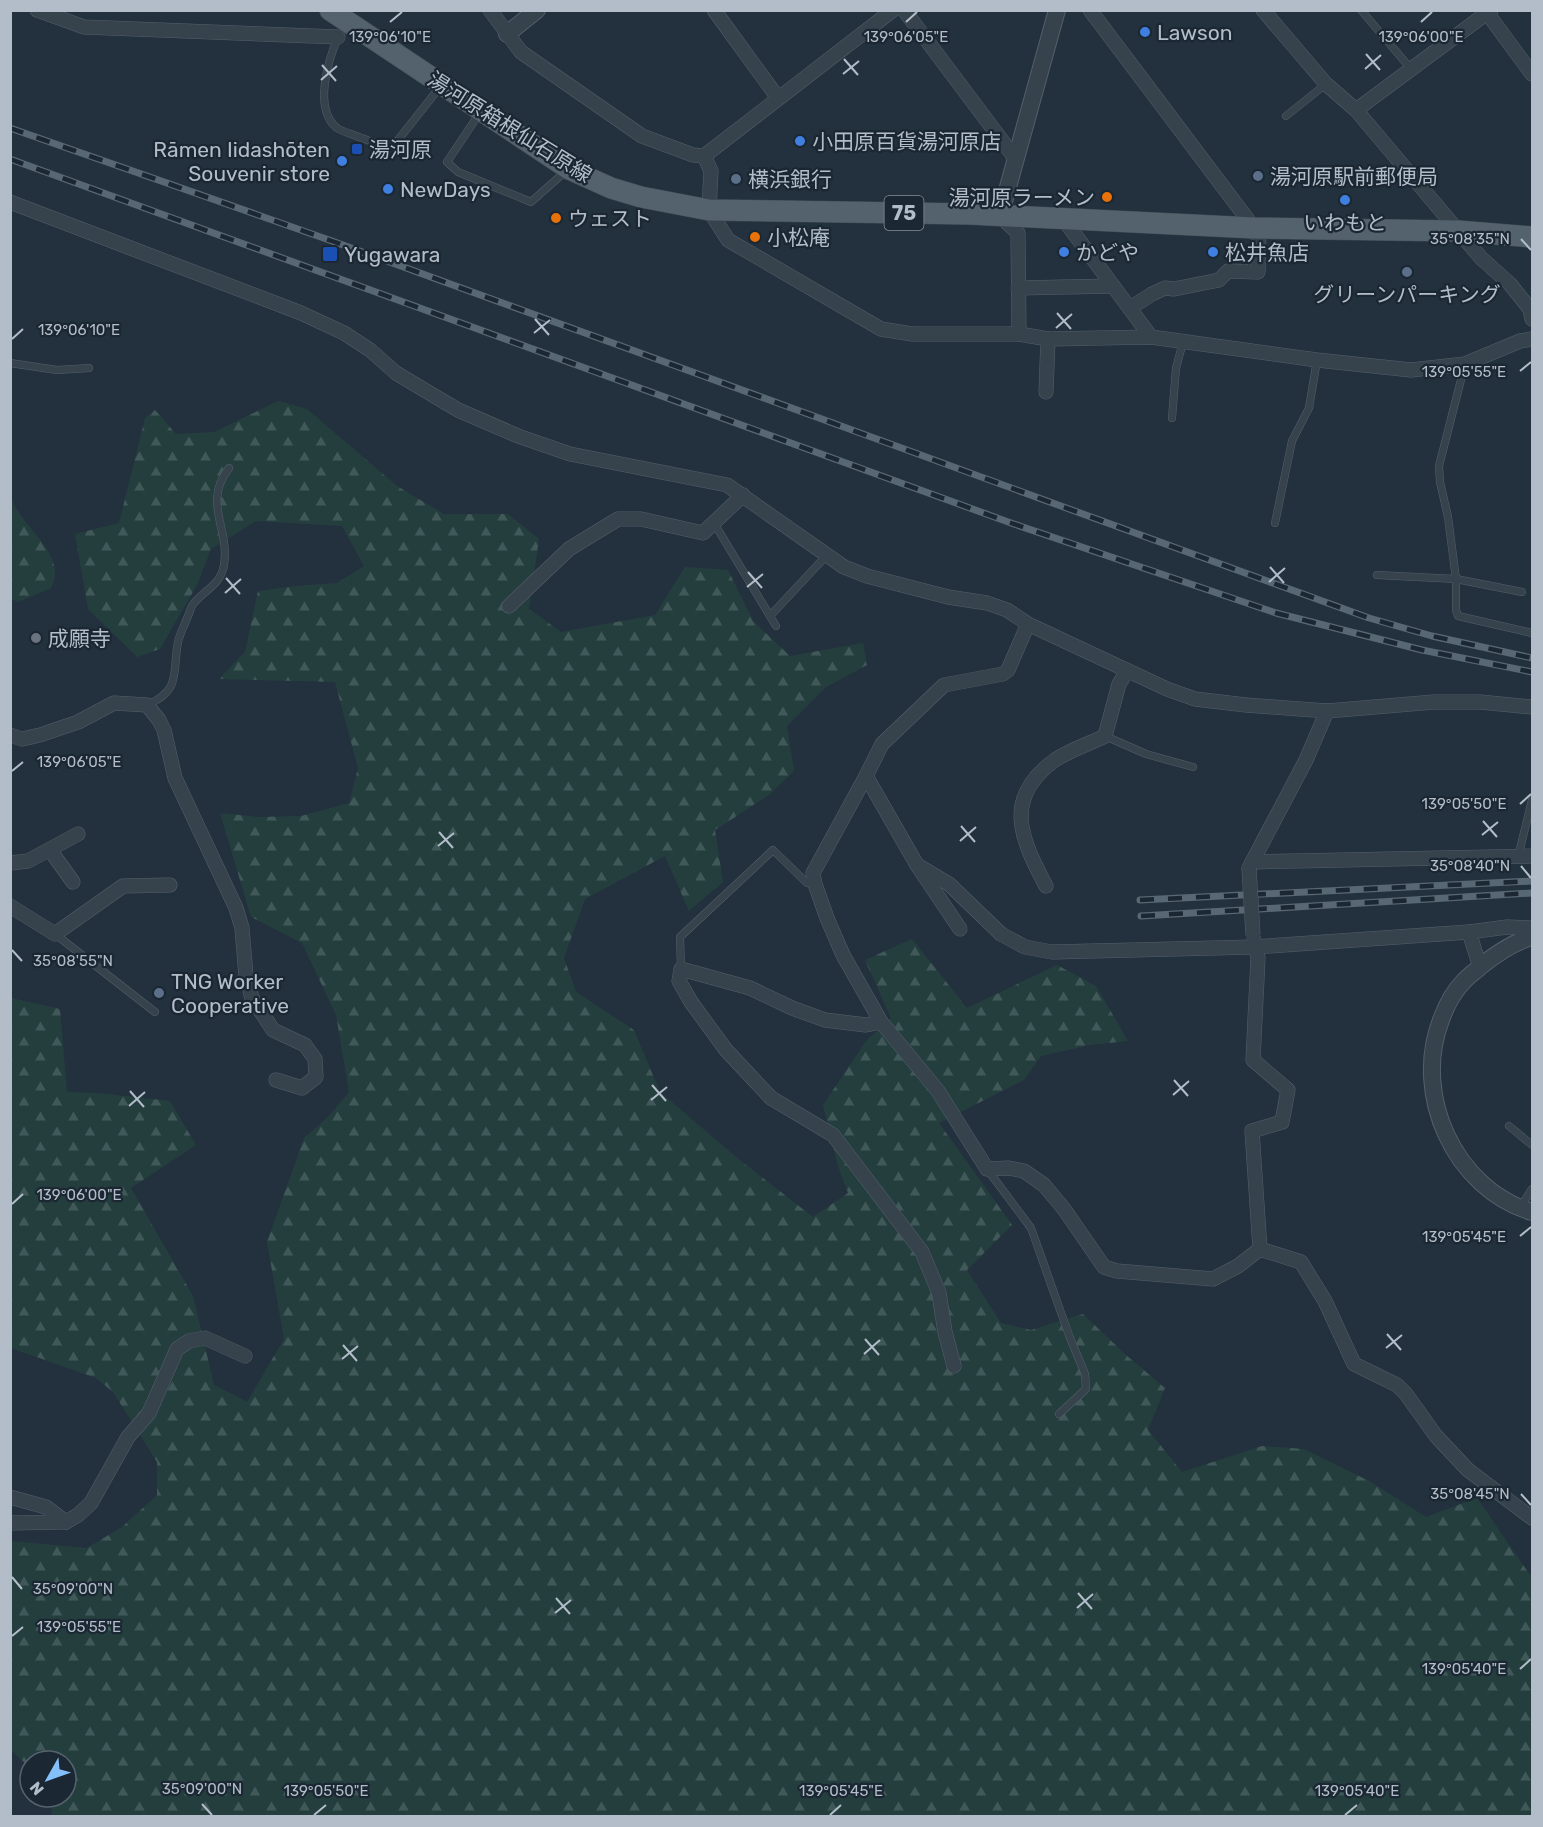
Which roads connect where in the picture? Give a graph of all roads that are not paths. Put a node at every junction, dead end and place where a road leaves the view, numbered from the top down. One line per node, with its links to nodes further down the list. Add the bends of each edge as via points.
1 (37, 10): 12 (street, via 84,27)
2 (490, 10): 13 (street)
3 (537, 10): 13 (street)
4 (714, 10): 18 (street)
5 (893, 10): 18 (street)
6 (904, 10): 23 (street)
7 (1057, 10): 23 (street)
8 (1090, 10): 29 (street)
9 (1263, 10): 17 (street)
10 (1361, 10): 14 (lane)
11 (1488, 12): 14 (street); 15 (street)
12 (338, 23): 16 (main road, 湯河原箱根仙石原線 / 75); 16 (lane, via 324,99 326,114 338,128 381,146 394,145)
13 (507, 34): 22 (street, via 521,52 642,136)
14 (1411, 69): 19 (street)
15 (1533, 74)
16 (441, 84): 20 (main road, 湯河原箱根仙石原線 / 75)
17 (1326, 84): 19 (street); 21 (lane)
18 (778, 98): 22 (street)
19 (1356, 110): 30 (street)
20 (481, 111): 24 (main road, 湯河原箱根仙石原線 / 75); 24 (lane, via 447,162 458,172 531,202)
21 (1286, 116)
22 (704, 156): 26 (street, via 711,171)
23 (1015, 158): 27 (street)
24 (569, 169): 26 (main road, 湯河原箱根仙石原線 / 75, via 641,197)
25 (10, 202): 48 (street, via 312,318 344,333 396,373 458,410 518,436 570,454 727,485)
26 (710, 210): 27 (main road, 湯河原箱根仙石原線 / 75); 36 (street, via 728,240 880,329 912,334)
27 (1000, 216): 28 (main road, 湯河原箱根仙石原線 / 75); 33 (street, via 1018,233)
28 (1064, 220): 29 (main road, 湯河原箱根仙石原線 / 75); 32 (street)
29 (1257, 228): 30 (main road, 湯河原箱根仙石原線 / 75); 34 (street, via 1258,272 1228,271 1219,280 1165,288)
30 (1458, 231): 31 (main road, 湯河原箱根仙石原線 / 75); 35 (street)
31 (1533, 237)
32 (1113, 286): 33 (street); 34 (street)
33 (1018, 288): 36 (street)
34 (1130, 308): 37 (street)
35 (1532, 312)
36 (1019, 334): 38 (street)
37 (1151, 337): 38 (street); 40 (street)
38 (1048, 339): 45 (street)
39 (1533, 339): 43 (street)
40 (1183, 342): 41 (street); 46 (lane, via 1176,368)
41 (1317, 360): 43 (street, via 1411,370); 49 (lane, via 1309,408 1292,441)
42 (10, 363): 44 (lane, via 57,370)
43 (1466, 364): 53 (lane, via 1439,466)
44 (89, 368)
45 (1046, 392)
46 (1172, 418)
47 (229, 468): 61 (lane, via 221,478 215,501 224,566 219,579 193,604 178,640 174,683 169,692)
48 (743, 495): 50 (street); 51 (street)
49 (1275, 522)
50 (714, 523): 55 (street, via 704,533 642,519 618,519 569,549); 56 (lane)
51 (827, 555): 56 (lane); 57 (street, via 867,576 987,603)
52 (1377, 574): 53 (lane)
53 (1456, 579): 54 (lane); 59 (lane, via 1458,616)
54 (1522, 592)
55 (510, 606)
56 (770, 616): 58 (lane)
57 (1029, 624): 60 (street); 67 (street, via 1008,670 944,684 882,744)
58 (777, 626)
59 (1533, 633)
60 (1127, 671): 63 (street, via 1195,699); 65 (street, via 1119,684)
61 (147, 705): 64 (street, via 114,703 78,722 40,735 22,739); 90 (street, via 164,730 175,778 236,908 252,998 273,1030 305,1045 315,1059 316,1077 302,1088)
62 (1533, 707): 63 (street, via 1434,702)
63 (1327, 711): 74 (street, via 1306,760)
64 (10, 735)
65 (1105, 736): 66 (lane, via 1146,754); 78 (street, via 1056,759 1036,776 1026,792 1020,813 1028,852)
66 (1193, 767)
67 (866, 776): 73 (street); 76 (street, via 813,873)
68 (1533, 800): 71 (lane)
69 (78, 834): 70 (street)
70 (50, 850): 72 (street, via 28,861); 75 (street)
71 (1526, 856): 74 (street)
72 (10, 863)
73 (917, 865): 81 (street); 85 (street, via 949,884 1001,934 1025,947 1052,952)
74 (1250, 865): 85 (street, bridge)
75 (73, 882)
76 (815, 884): 87 (lane, via 807,883 773,850 680,937); 89 (street, via 843,955)
77 (170, 885): 83 (street, via 123,886)
78 (1046, 886)
79 (10, 906): 83 (street)
80 (1533, 928): 82 (street)
81 (960, 929)
82 (1469, 932): 85 (street); 86 (street)
83 (56, 934): 88 (lane)
84 (1533, 937): 86 (street, via 1498,953)
85 (1254, 941): 96 (street, via 1258,958 1253,1060 1288,1090 1282,1122 1252,1131)
86 (1480, 967): 95 (street, via 1463,981 1447,1005 1435,1035 1432,1081 1437,1113 1447,1139 1477,1179 1506,1202)
87 (681, 969): 89 (street, via 750,988 825,1020 866,1025); 98 (street, via 679,981 726,1050 771,1098 833,1135 922,1252 939,1293)
88 (154, 1012)
89 (881, 1022): 93 (street, via 938,1091)
90 (276, 1080)
91 (1509, 1126): 92 (lane)
92 (1533, 1145)
93 (987, 1169): 96 (street, via 1024,1171 1044,1185 1104,1267 1214,1279); 99 (lane, via 1032,1228 1085,1374 1086,1389)
94 (1533, 1189): 95 (lane)
95 (1526, 1210)
96 (1260, 1249): 101 (street, via 1300,1262 1325,1300 1354,1364 1397,1385 1468,1470)
97 (245, 1356): 102 (street, via 205,1338 189,1341 177,1349 149,1413 128,1437 91,1503)
98 (954, 1366)
99 (1059, 1414)
100 (10, 1497): 102 (street, via 46,1507)
101 (1533, 1518)
102 (66, 1521): 103 (street)
103 (10, 1523)

